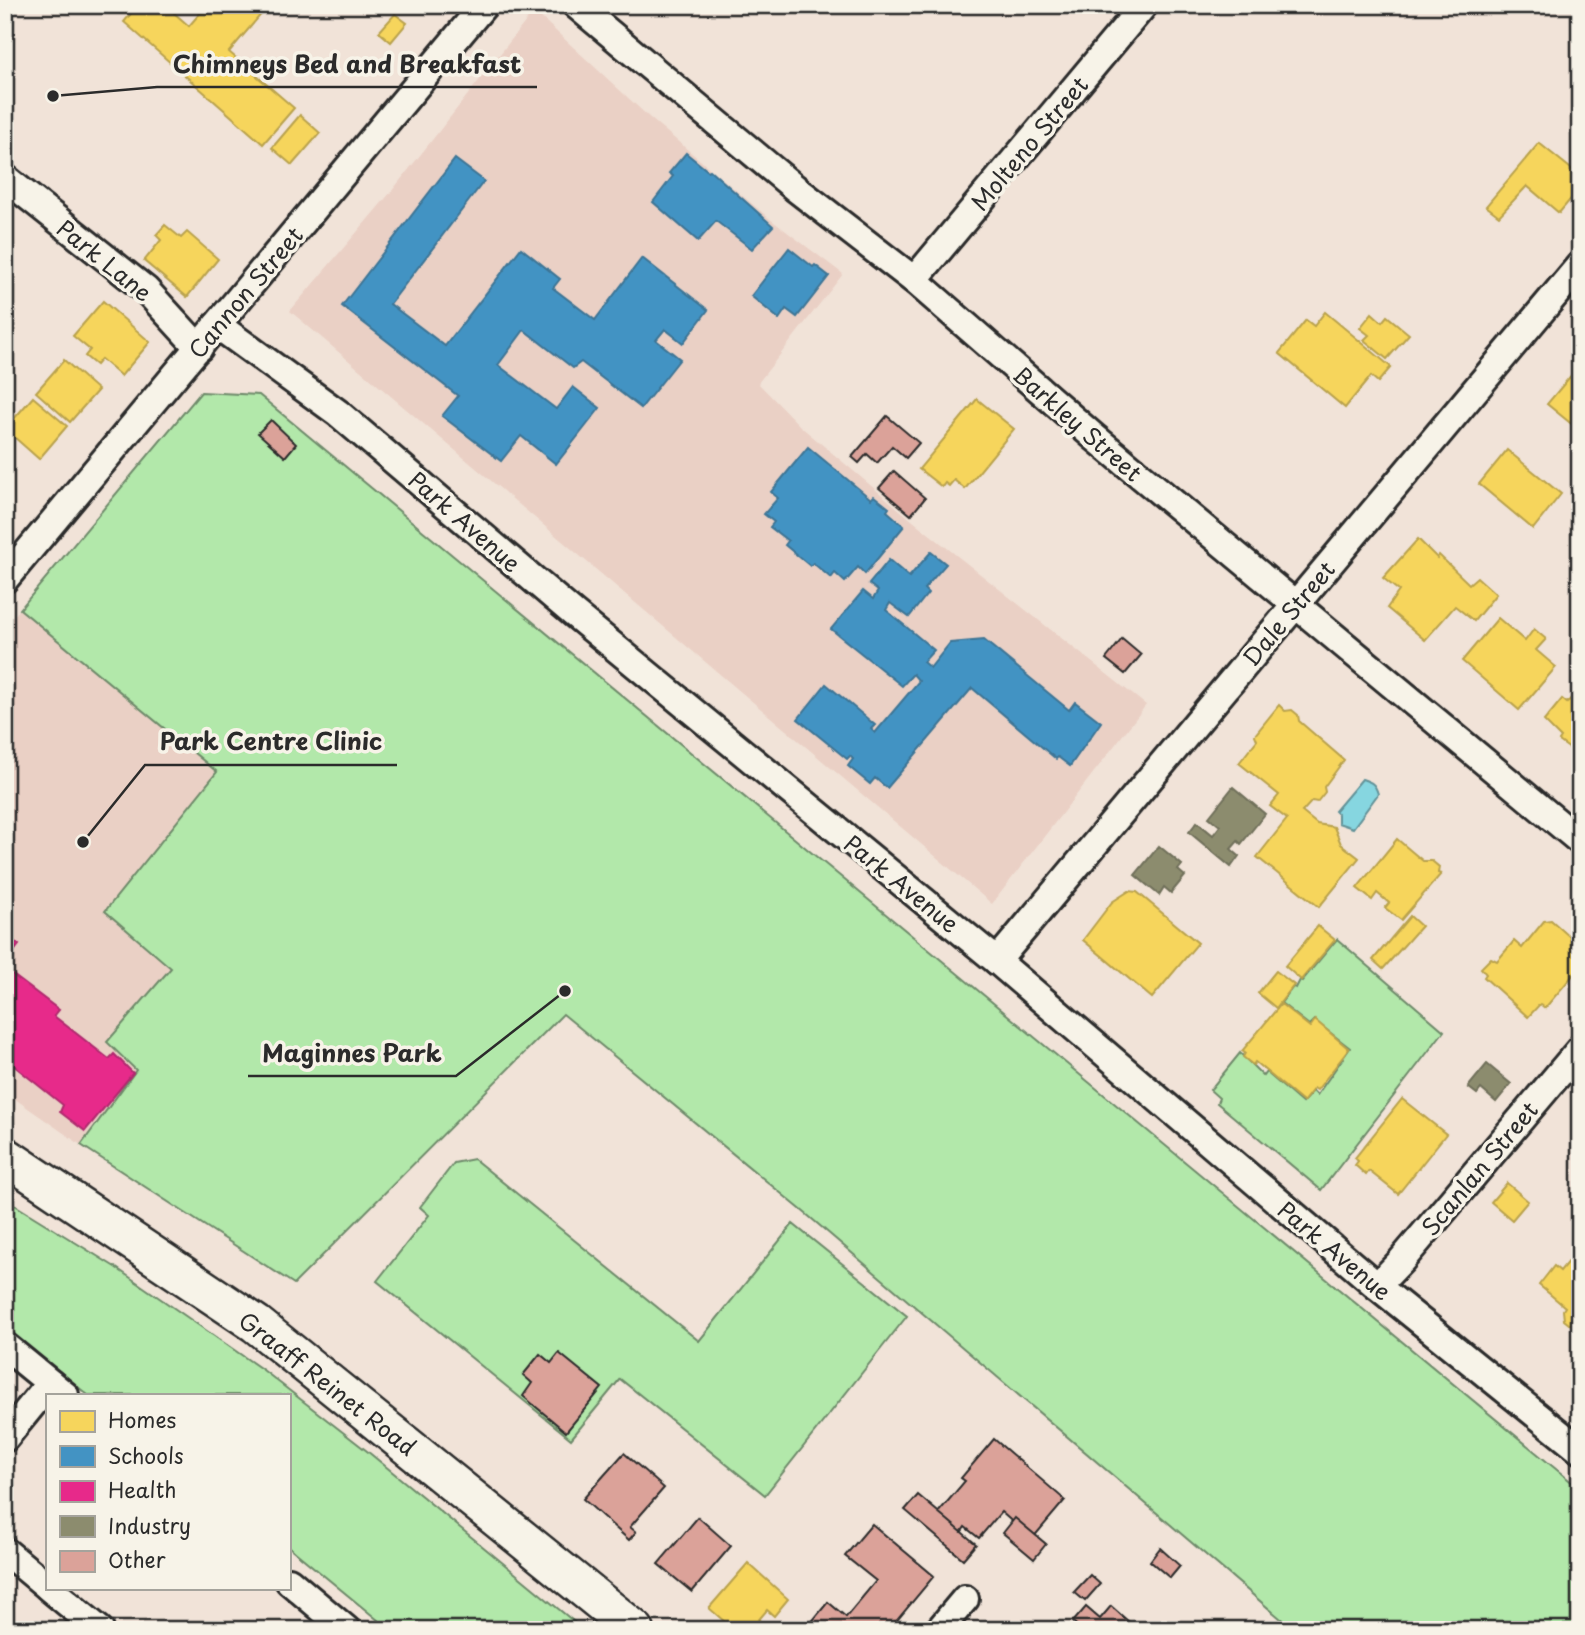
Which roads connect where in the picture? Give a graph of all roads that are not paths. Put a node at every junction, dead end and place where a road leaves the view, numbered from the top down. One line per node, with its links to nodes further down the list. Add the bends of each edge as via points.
1 (484, 5): 7 (street, Cannon Street)
2 (576, 5): 6 (street, Barkley Street, via 795,188)
3 (1144, 5): 6 (street, Molteno Street)
4 (5, 178): 8 (street, Park Lane, via 146,290)
5 (1580, 265): 10 (street, Dale Street)
6 (914, 280): 10 (street, Barkley Street)
7 (217, 326): 8 (street, Cannon Street); 12 (street, Park Avenue, via 338,413 573,613)
8 (199, 348): 9 (street, Cannon Street)
9 (5, 579)
10 (1294, 605): 11 (street, Barkley Street); 12 (street, Dale Street)
11 (1580, 841)
12 (997, 961): 15 (street, Park Avenue)
13 (1580, 1048): 15 (street, Scanlan Street)
14 (5, 1156): 28 (main road, Graaff Reinet Road, via 256,1324)
15 (1377, 1286): 20 (street, Park Avenue)
16 (5, 1346): 17 (street)
17 (58, 1389)
18 (46, 1400): 19 (street)
19 (5, 1438)
20 (1580, 1450)
21 (5, 1551): 23 (street)
22 (290, 1582): 27 (street)
23 (46, 1585)
24 (52, 1590): 26 (street)
25 (965, 1599): 29 (street)
26 (100, 1630)
27 (347, 1630)
28 (635, 1630)
29 (939, 1630)

